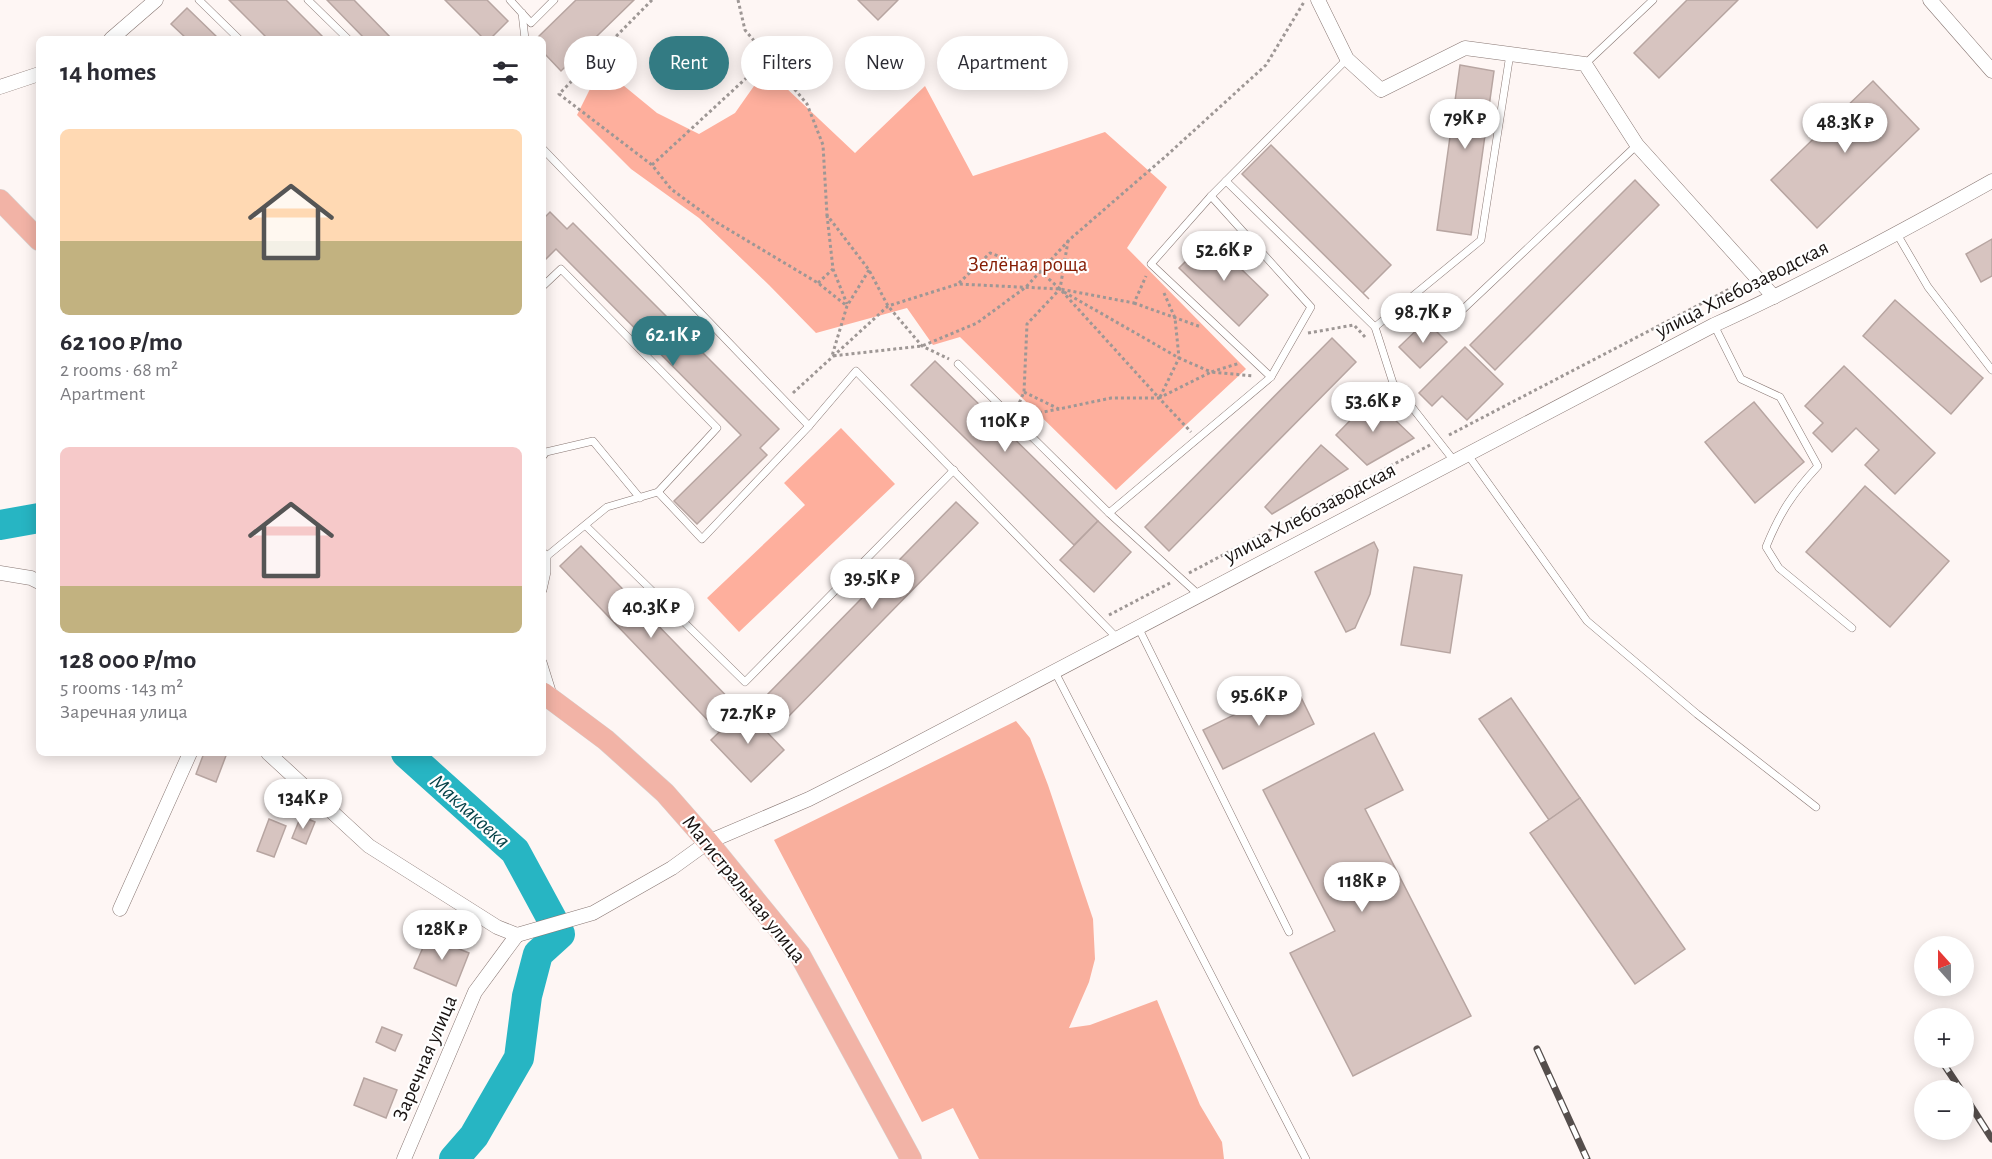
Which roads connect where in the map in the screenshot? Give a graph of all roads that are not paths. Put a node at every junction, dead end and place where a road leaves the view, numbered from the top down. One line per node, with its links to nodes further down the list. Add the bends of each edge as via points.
1 (156, 0): 10 (street)
2 (199, 0): 11 (lane)
3 (308, 0): 12 (lane)
4 (510, 0): 9 (lane)
5 (554, 0): 9 (lane, via 531,23)
6 (1318, 0): 15 (street)
7 (1653, 0): 16 (lane)
8 (1930, 0): 17 (street)
9 (522, 13): 13 (lane)
10 (114, 36)
11 (236, 36)
12 (345, 36)
13 (525, 36)
14 (1510, 54): 15 (street, via 1466,48 1382,90); 16 (street); 32 (lane, via 1481,240)
15 (1347, 58): 22 (lane)
16 (1585, 63): 20 (street)
17 (1992, 71)
18 (36, 75): 19 (street)
19 (0, 87)
20 (1637, 145): 29 (street); 30 (lane)
21 (546, 152): 36 (lane)
22 (1226, 181): 24 (lane); 32 (lane)
23 (1992, 181): 26 (street, улица Хлебозаводская)
24 (1211, 196): 35 (lane, via 1311,307); 35 (lane, via 1151,264)
25 (0, 200): 27 (main road)
26 (1897, 234): 29 (street, улица Хлебозаводская); 34 (lane, via 1929,287)
27 (36, 237)
28 (546, 283): 41 (lane, via 561,269 717,428)
29 (1774, 297): 31 (street, улица Хлебозаводская)
30 (1459, 313)
31 (1714, 325): 38 (street, улица Хлебозаводская); 49 (lane, via 1741,379 1780,397 1818,466 1795,490 1766,547 1779,567)
32 (1376, 327): 39 (lane, via 1393,383)
33 (958, 364): 43 (lane)
34 (1992, 370)
35 (1270, 377): 43 (lane)
36 (809, 426): 40 (lane, via 856,371); 41 (lane, via 702,539)
37 (546, 452): 42 (lane, via 593,441)
38 (1468, 455): 39 (street, улица Хлебозаводская); 57 (lane, via 1587,621)
39 (1455, 462): 48 (street, улица Хлебозаводская)
40 (954, 470): 44 (lane, via 745,682); 51 (lane)
41 (658, 492): 42 (lane)
42 (640, 498): 44 (lane, via 607,507)
43 (1109, 513): 48 (lane)
44 (586, 526): 45 (lane)
45 (546, 553)
46 (0, 573): 47 (street)
47 (36, 580)
48 (1199, 595): 50 (street, улица Хлебозаводская)
49 (1852, 628)
50 (1139, 629): 51 (street, улица Хлебозаводская); 60 (lane)
51 (1118, 639): 52 (street, улица Хлебозаводская)
52 (1055, 672): 58 (street, улица Хлебозаводская, via 809,799); 64 (lane)
53 (546, 680): 54 (lane)
54 (549, 698): 58 (main road, Магистральная улица, via 606,740 665,793)
55 (189, 756): 59 (street)
56 (271, 756): 61 (street, via 369,846 497,927)
57 (1816, 807)
58 (708, 842): 61 (street, улица Хлебозаводская, via 672,868 593,913); 63 (main road, Магистральная улица, via 800,955)
59 (120, 909)
60 (1289, 932)
61 (517, 935): 62 (street, Заречная улица, via 475,992)
62 (404, 1159)
63 (911, 1159)
64 (1306, 1159)

